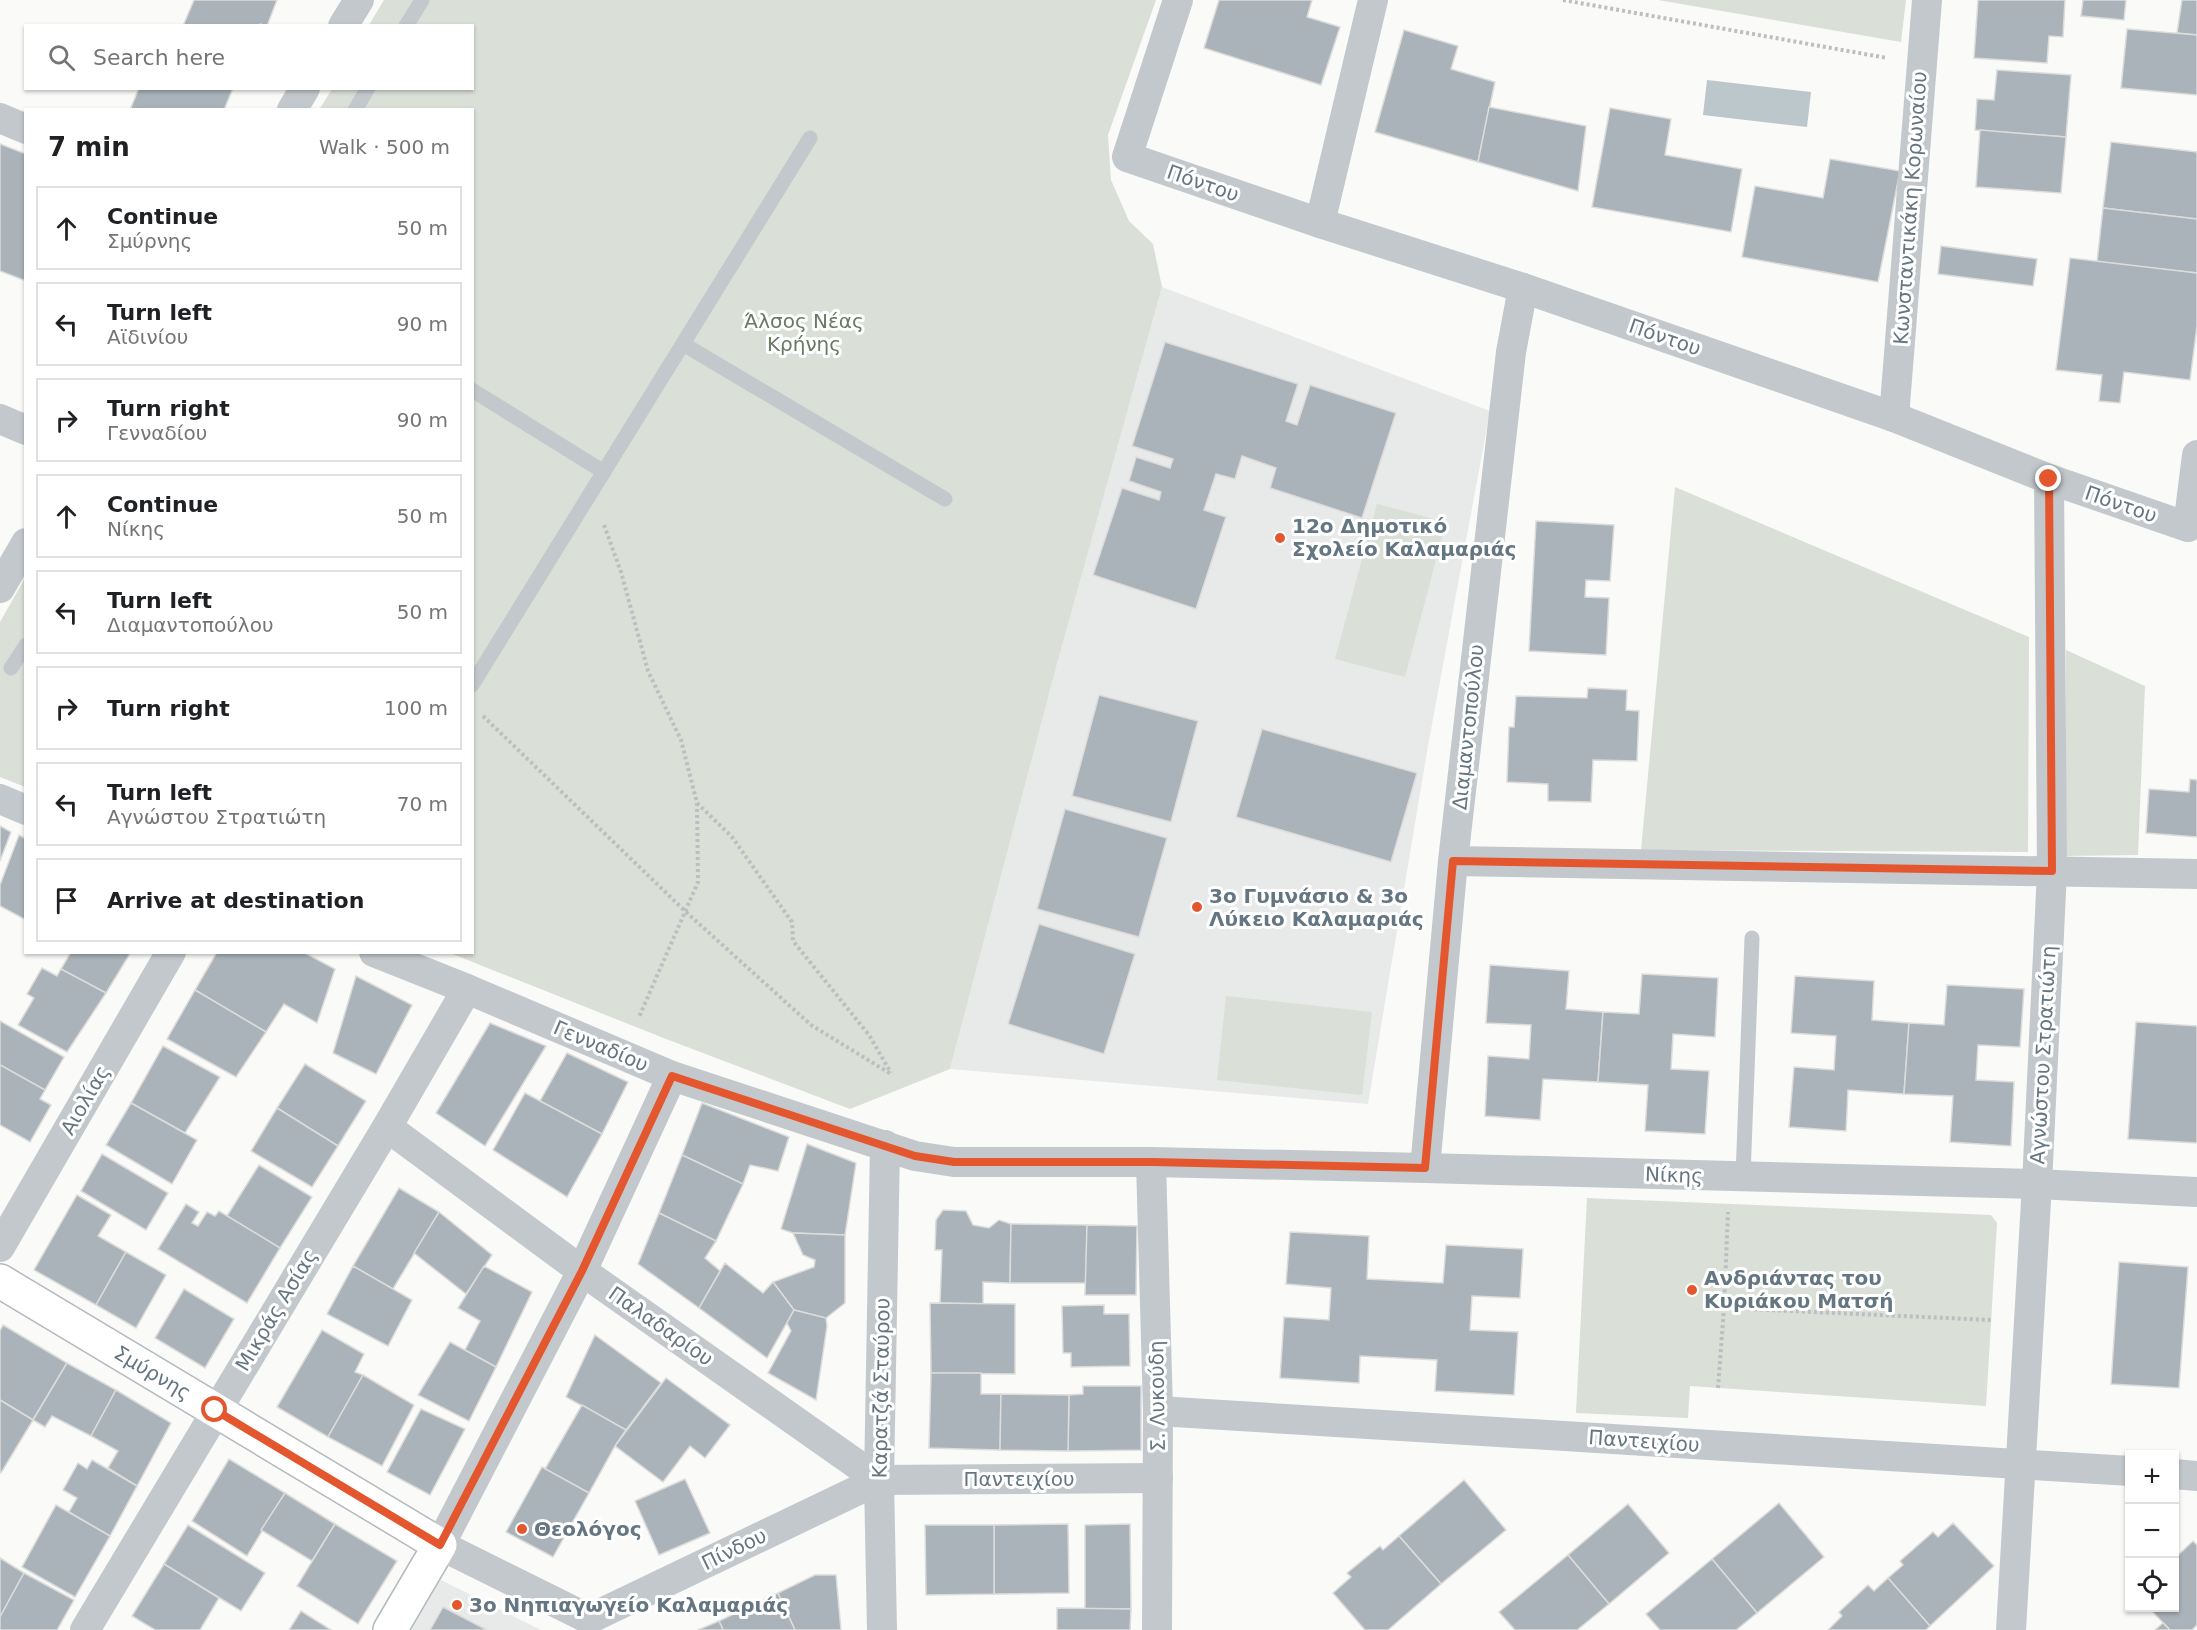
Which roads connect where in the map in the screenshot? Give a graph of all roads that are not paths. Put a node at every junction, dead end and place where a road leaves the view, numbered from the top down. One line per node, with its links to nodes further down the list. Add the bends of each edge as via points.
1 (359, 0): 6 (street)
2 (422, 0): 7 (lane)
3 (1178, 0): 15 (street, Πόντου, via 1127,157)
4 (1373, 0): 15 (street)
5 (1927, 0): 19 (street, Κωνσταντικάκη Κορωναίου)
6 (344, 24)
7 (407, 24)
8 (304, 90): 10 (street)
9 (367, 90): 11 (lane)
10 (293, 108)
11 (356, 108)
12 (0, 118): 13 (street)
13 (24, 128)
14 (810, 138): 17 (lane)
15 (1320, 223): 16 (street, Πόντου)
16 (1523, 288): 19 (street, Πόντου); 34 (street, Διαμαντοπούλου, via 1511,352)
17 (683, 344): 23 (lane); 25 (lane)
18 (474, 391): 23 (lane)
19 (1894, 417): 24 (street, Πόντου)
20 (0, 419): 21 (street)
21 (24, 429)
22 (2197, 455): 26 (street)
23 (604, 472): 31 (lane)
24 (2049, 479): 26 (street, Πόντου); 35 (street, Αγνώστου Στρατιώτη)
25 (945, 500)
26 (2193, 529)
27 (24, 546): 28 (street)
28 (0, 588)
29 (24, 648): 30 (lane)
30 (11, 668)
31 (474, 681)
32 (0, 799): 33 (street)
33 (24, 809)
34 (1453, 861): 35 (street); 45 (street, Διαμαντοπούλου)
35 (2052, 871): 36 (street); 47 (street, Αγνώστου Στρατιώτη)
36 (2197, 874)
37 (1752, 938): 46 (lane)
38 (170, 954): 49 (street, Αιολίας)
39 (379, 954): 40 (street, Γενναδίου)
40 (467, 989): 41 (street, Γενναδίου); 42 (street, Μικράς Ασίας)
41 (672, 1076): 43 (street, Γενναδίου); 50 (street)
42 (387, 1127): 50 (street, Παλαδαρίου); 52 (street, Μικράς Ασίας)
43 (885, 1145): 44 (street, Γενναδίου, via 915,1156 954,1162); 59 (street, Καρατζά Σταύρου)
44 (1152, 1162): 45 (street, Νίκης); 53 (street, Σ. Λυκούδη)
45 (1425, 1168): 46 (street, Νίκης)
46 (1743, 1176): 47 (street, Νίκης)
47 (2037, 1184): 48 (street, Νίκης); 54 (street, Αγνώστου Στρατιώτη)
48 (2197, 1192)
49 (0, 1247)
50 (582, 1271): 59 (street, Παλαδαρίου); 60 (street)
51 (0, 1281): 52 (main road, Σμύρνης)
52 (215, 1410): 60 (main road, Σμύρνης); 62 (street, Μικράς Ασίας)
53 (1158, 1411): 54 (street, Παντειχίου); 58 (street, Σ. Λυκούδη)
54 (2021, 1464): 55 (street, Παντειχίου); 66 (street, Αγνώστου Στρατιώτη)
55 (2125, 1471)
56 (2179, 1474): 57 (street)
57 (2197, 1476)
58 (1158, 1478): 59 (street, Παντειχίου); 65 (street, Σ. Λυκούδη)
59 (879, 1480): 61 (street, Πίνδου); 64 (street, Καρατζά Σταύρου)
60 (440, 1545): 61 (street, Σμύρνης); 63 (main road)
61 (589, 1625)
62 (85, 1630)
63 (390, 1630)
64 (882, 1630)
65 (1157, 1630)
66 (2011, 1630)

